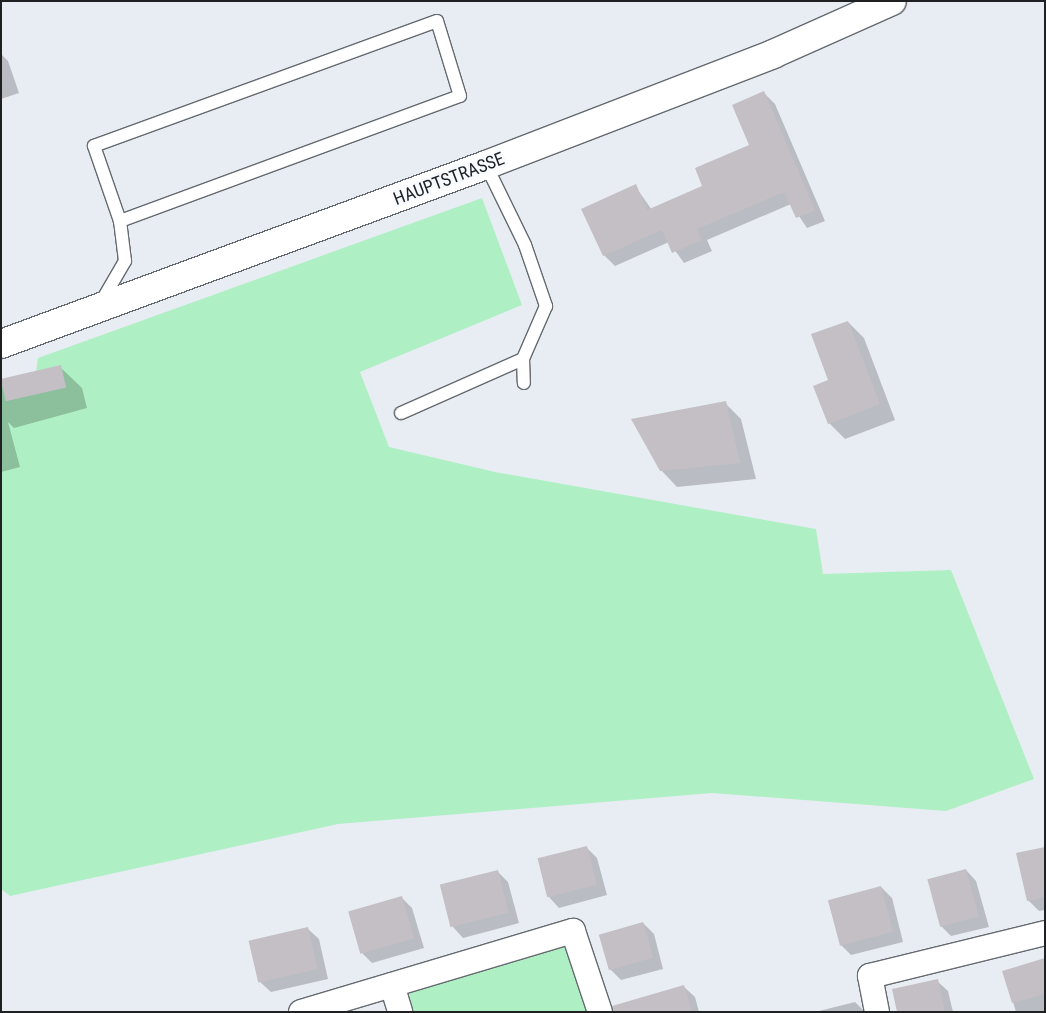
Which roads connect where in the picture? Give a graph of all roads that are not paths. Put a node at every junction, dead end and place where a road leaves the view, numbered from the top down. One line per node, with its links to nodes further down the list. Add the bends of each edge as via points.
1 (892, 1): 2 (street, HAUPTSTRASSE, via 773,54)
2 (486, 165): 4 (street, HAUPTSTRASSE); 6 (lane, via 525,245 546,306)
3 (120, 221): 3 (lane, via 94,146 437,21 460,96); 4 (lane, via 125,261)
4 (96, 310): 5 (street, HAUPTSTRASSE)
5 (1, 344)
6 (523, 359): 7 (lane); 8 (lane)
7 (524, 383)
8 (401, 413)
9 (1045, 933): 14 (street, via 870,976)
10 (392, 984): 11 (street); 12 (street); 13 (street, via 573,931)
11 (301, 1012)
12 (400, 1012)
13 (600, 1012)
14 (877, 1012)

